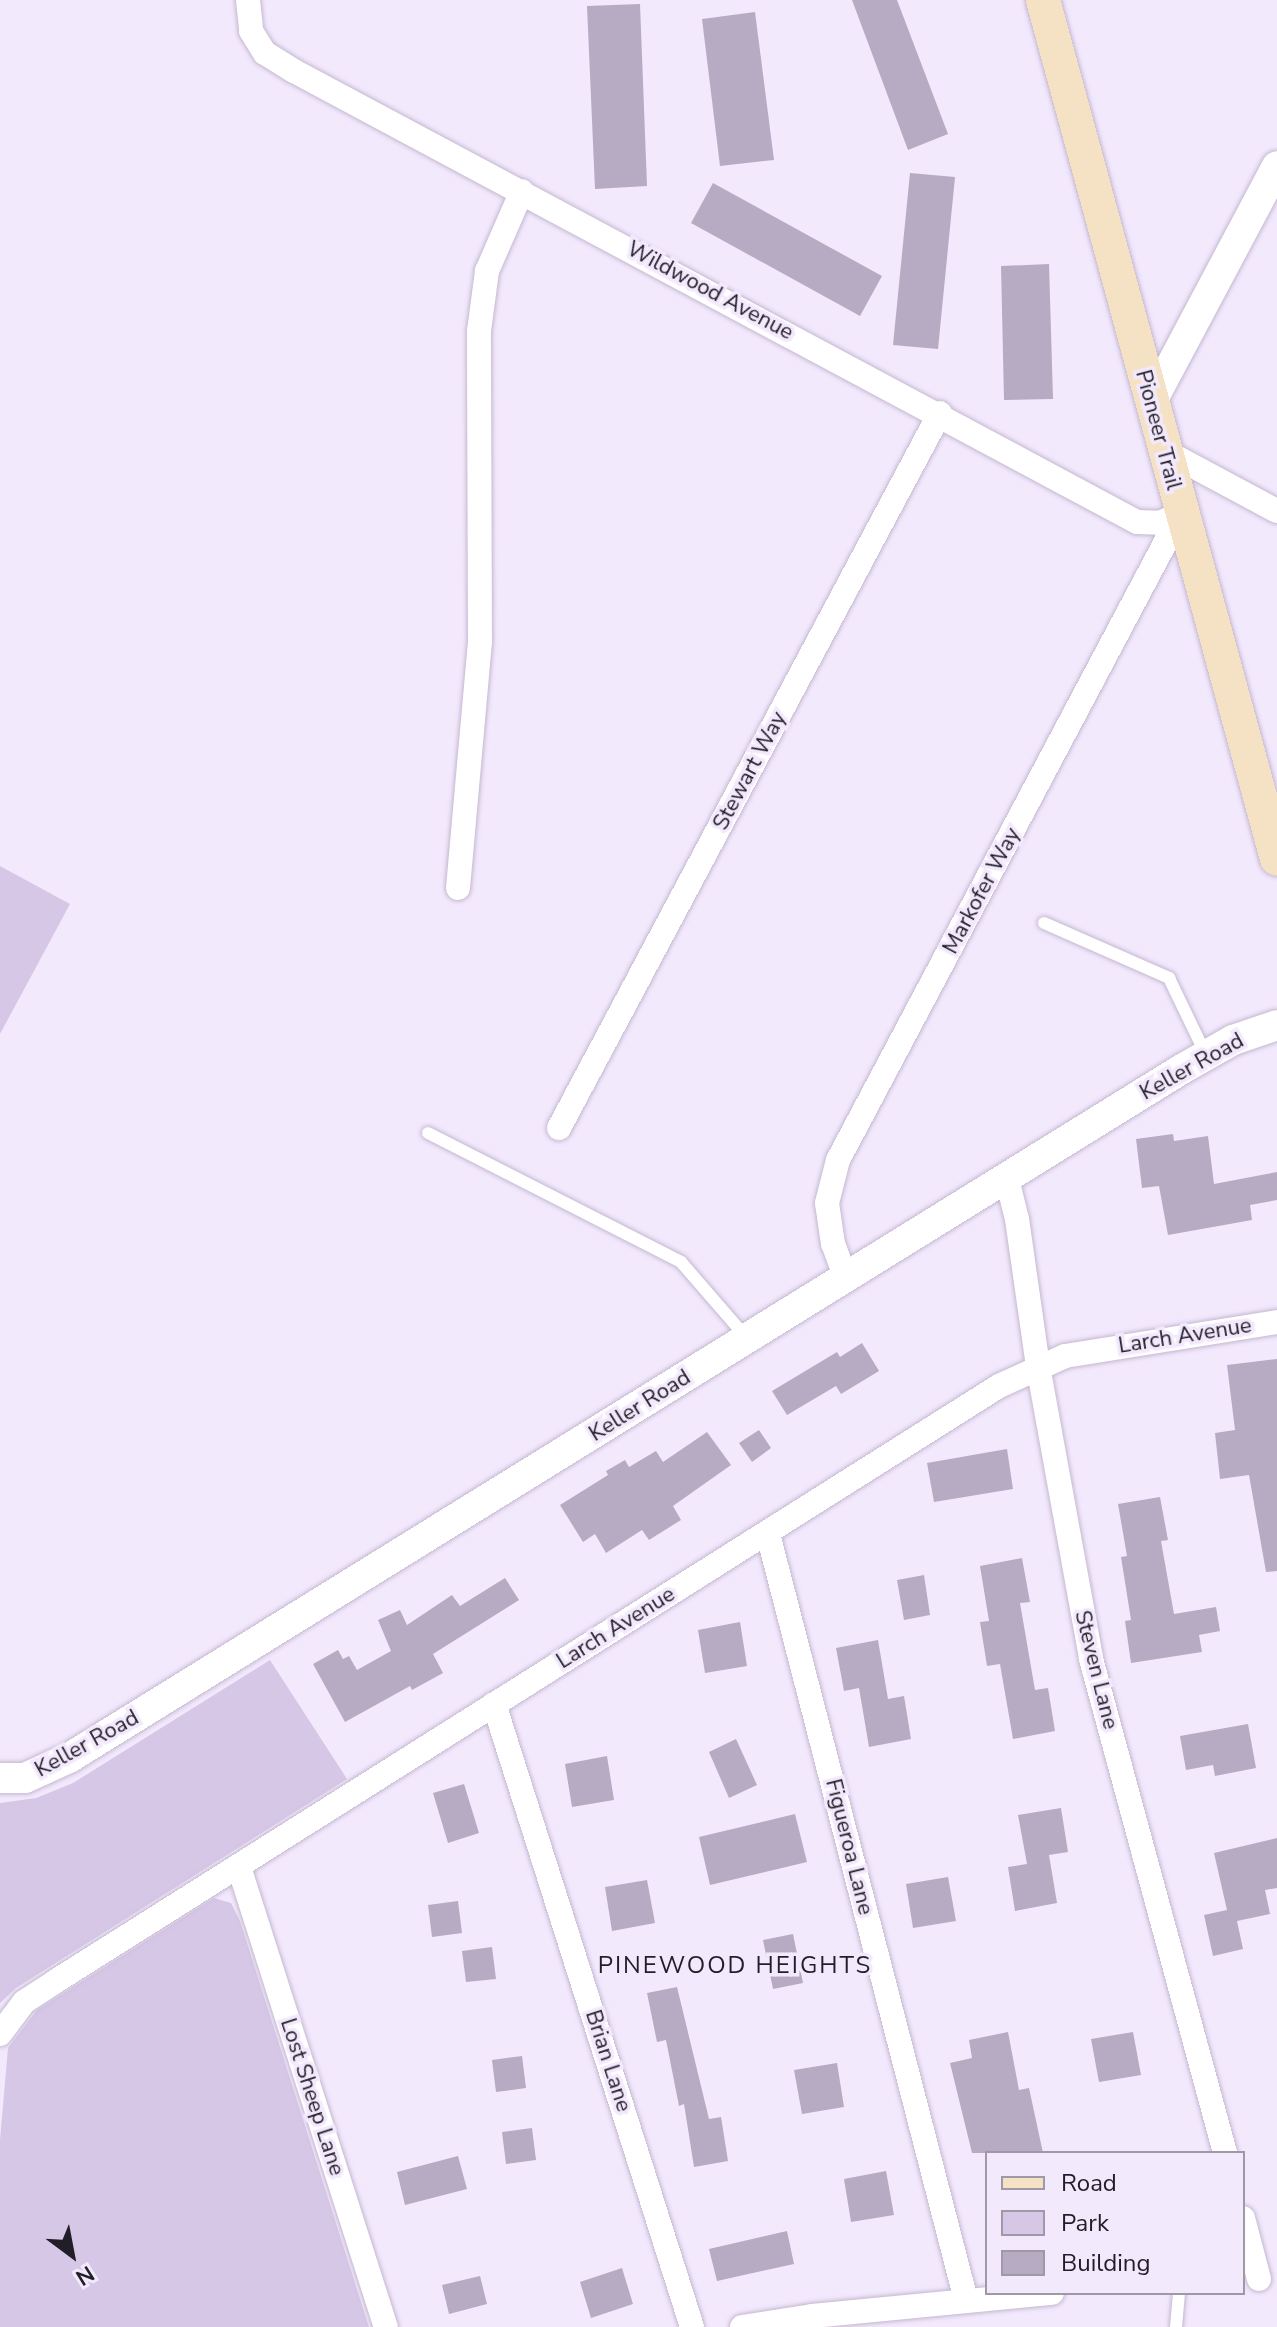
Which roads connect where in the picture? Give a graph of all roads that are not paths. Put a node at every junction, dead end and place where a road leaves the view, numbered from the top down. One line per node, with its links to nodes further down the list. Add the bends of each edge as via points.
1 (248, 0): 4 (street, Wildwood Avenue, via 251,31 265,53)
2 (1043, 0): 5 (main road, Pioneer Trail)
3 (1277, 166): 5 (street)
4 (522, 191): 6 (street, Wildwood Avenue); 11 (street, via 487,271 479,331 480,642)
5 (1151, 403): 7 (main road, Pioneer Trail)
6 (940, 413): 9 (street, Wildwood Avenue, via 1137,522 1160,523); 15 (street, Stewart Way)
7 (1163, 450): 8 (street); 9 (main road, Pioneer Trail)
8 (1277, 511)
9 (1181, 513): 10 (main road, Pioneer Trail); 18 (street, Markofer Way, via 838,1160 827,1203 833,1244)
10 (1277, 859)
11 (458, 888)
12 (1044, 923): 14 (lane, via 1169,978)
13 (1277, 1025): 14 (street, Keller Road)
14 (1206, 1055): 17 (street, Keller Road)
15 (559, 1128)
16 (428, 1133): 20 (lane, via 681,1262)
17 (1007, 1179): 18 (street, Keller Road); 21 (street, Steven Lane)
18 (846, 1279): 20 (street, Keller Road)
19 (1277, 1322): 21 (street, Larch Avenue, via 1065,1356)
20 (748, 1340): 24 (street, Keller Road, via 69,1758 25,1778)
21 (1038, 1366): 22 (street, Larch Avenue); 27 (street, Steven Lane, via 1091,1659)
22 (768, 1534): 23 (street, Larch Avenue); 32 (street, Figueroa Lane)
23 (494, 1704): 25 (street, Larch Avenue); 34 (street, Brian Lane)
24 (0, 1778)
25 (239, 1867): 26 (street, Larch Avenue, via 24,2002); 33 (street, Lost Sheep Lane)
26 (0, 2034)
27 (1224, 2151)
28 (1245, 2225): 29 (street)
29 (1260, 2278)
30 (1027, 2295): 32 (street)
31 (1179, 2295): 36 (lane)
32 (966, 2300): 35 (street)
33 (386, 2327)
34 (692, 2327)
35 (742, 2327)
36 (1176, 2327)

